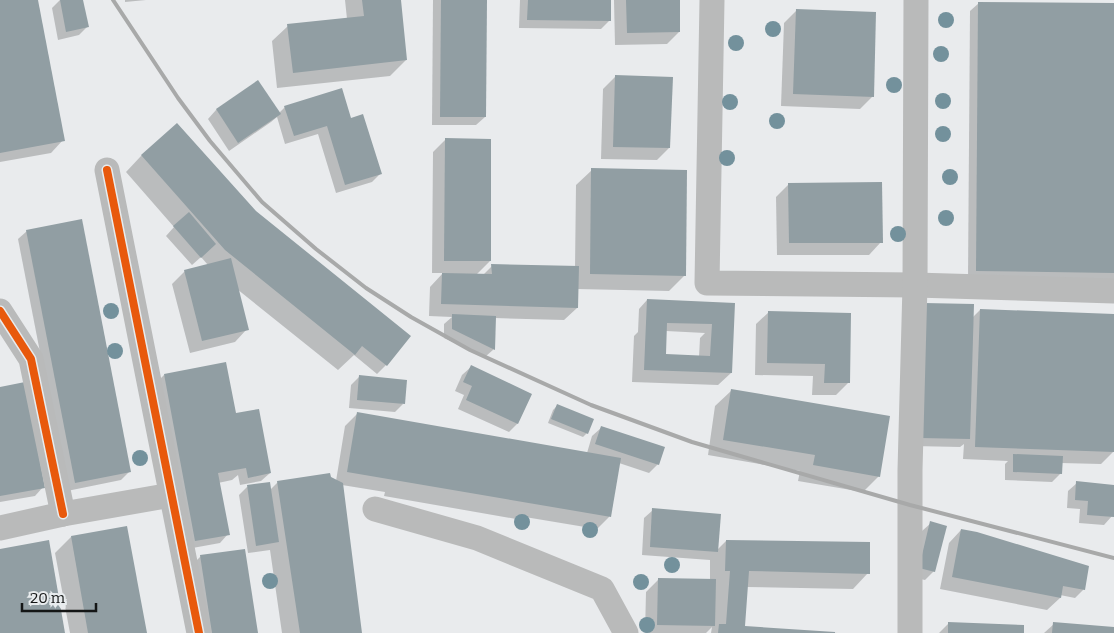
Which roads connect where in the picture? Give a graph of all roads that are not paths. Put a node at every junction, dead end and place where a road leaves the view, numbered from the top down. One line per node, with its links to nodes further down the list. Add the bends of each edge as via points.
1 (712, 0): 4 (street, via 707,283)
2 (916, 0): 4 (street)
3 (107, 170): 7 (street)
4 (915, 285): 5 (street); 13 (street)
5 (1114, 291)
6 (0, 311): 9 (street, via 31,359)
7 (171, 495): 9 (street); 11 (street)
8 (375, 509): 12 (street, via 477,538 602,589)
9 (64, 514): 10 (street)
10 (0, 528)
11 (199, 633)
12 (626, 633)
13 (910, 633)

